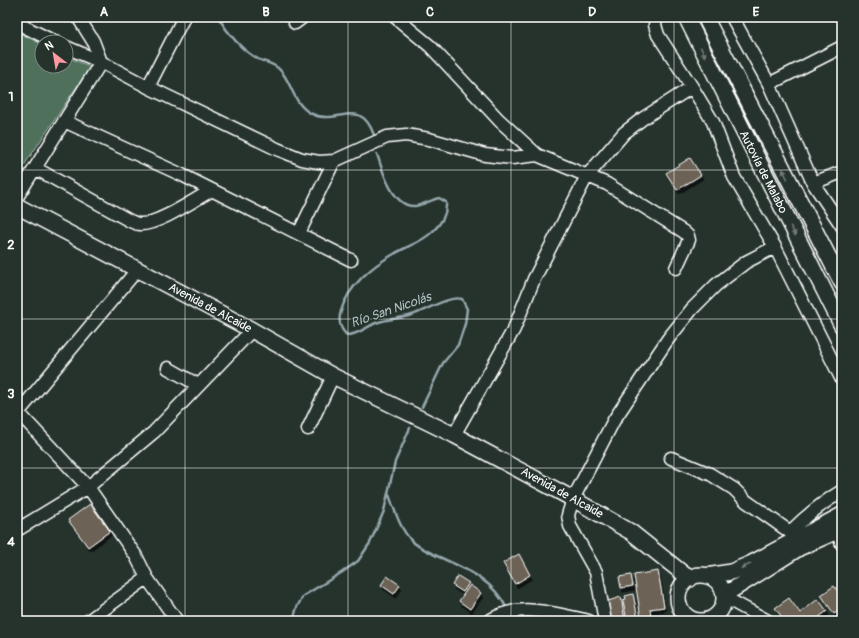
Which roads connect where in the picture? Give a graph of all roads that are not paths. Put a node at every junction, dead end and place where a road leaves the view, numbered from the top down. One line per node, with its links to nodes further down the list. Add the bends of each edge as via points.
1 (78, 17): 12 (street)
2 (184, 17): 14 (street)
3 (395, 17): 17 (street, via 430,46 499,120)
4 (656, 17): 15 (street, via 658,35)
5 (686, 17): 33 (main road, Autovía de Malabo, one-way to 33)
6 (705, 17): 32 (main road, Autovía de Malabo, one-way to 6)
7 (732, 17): 13 (street)
8 (17, 22): 9 (street)
9 (40, 34)
10 (842, 47): 13 (street)
11 (74, 51): 12 (street)
12 (101, 62): 14 (street); 16 (street)
13 (769, 84): 22 (street)
14 (148, 87): 18 (street, via 302,159)
15 (692, 88): 21 (street, via 642,119 624,134); 28 (street, via 714,122 734,177)
16 (64, 122): 19 (street); 23 (street)
17 (537, 155): 18 (street, via 512,158 485,155 406,135 387,137); 21 (street)
18 (334, 161): 27 (street)
19 (35, 168): 23 (street, via 139,224 174,212); 24 (street)
20 (842, 172): 22 (street)
21 (587, 176): 30 (street, via 631,198 688,236 688,243); 41 (street, via 534,280 514,329)
22 (813, 183): 26 (street)
23 (212, 190): 27 (street)
24 (17, 197)
25 (17, 206): 31 (main road, Avenida de Alcaide)
26 (842, 226)
27 (299, 234): 29 (street)
28 (775, 247): 37 (street); 45 (street, via 746,262 716,285 692,309 668,339 614,420)
29 (351, 260)
30 (676, 268)
31 (137, 270): 34 (main road, Avenida de Alcaide); 39 (street)
32 (842, 283)
33 (842, 326)
34 (252, 330): 36 (main road, Avenida de Alcaide); 38 (street)
35 (168, 368): 38 (street)
36 (333, 376): 40 (street); 41 (main road, Avenida de Alcaide)
37 (842, 380)
38 (198, 386): 43 (street, via 154,432)
39 (17, 413): 43 (street)
40 (308, 430)
41 (454, 435): 45 (main road, Avenida de Alcaide)
42 (671, 458): 49 (street, via 710,474 734,488 746,501)
43 (88, 487): 47 (street); 51 (street, via 136,556)
44 (842, 491): 49 (street, via 817,506)
45 (573, 499): 52 (main road, Avenida de Alcaide, via 631,532); 59 (street, via 568,515 570,526 596,572)
46 (842, 515): 49 (main road)
47 (17, 530)
48 (840, 535): 49 (main road)
49 (795, 540): 50 (main road, one-way to 50, via 731,572); 53 (main road)
50 (707, 576): 52 (main road); 53 (main road, via 718,583)
51 (147, 578): 56 (street); 57 (street)
52 (690, 578): 55 (main road, via 679,593 682,610 688,617 696,620)
53 (724, 596): 55 (main road, via 722,609); 60 (street)
54 (494, 618): 58 (street, via 515,610 538,611)
55 (714, 619)
56 (88, 621)
57 (177, 621)
58 (589, 621)
59 (605, 621)
60 (768, 621)

